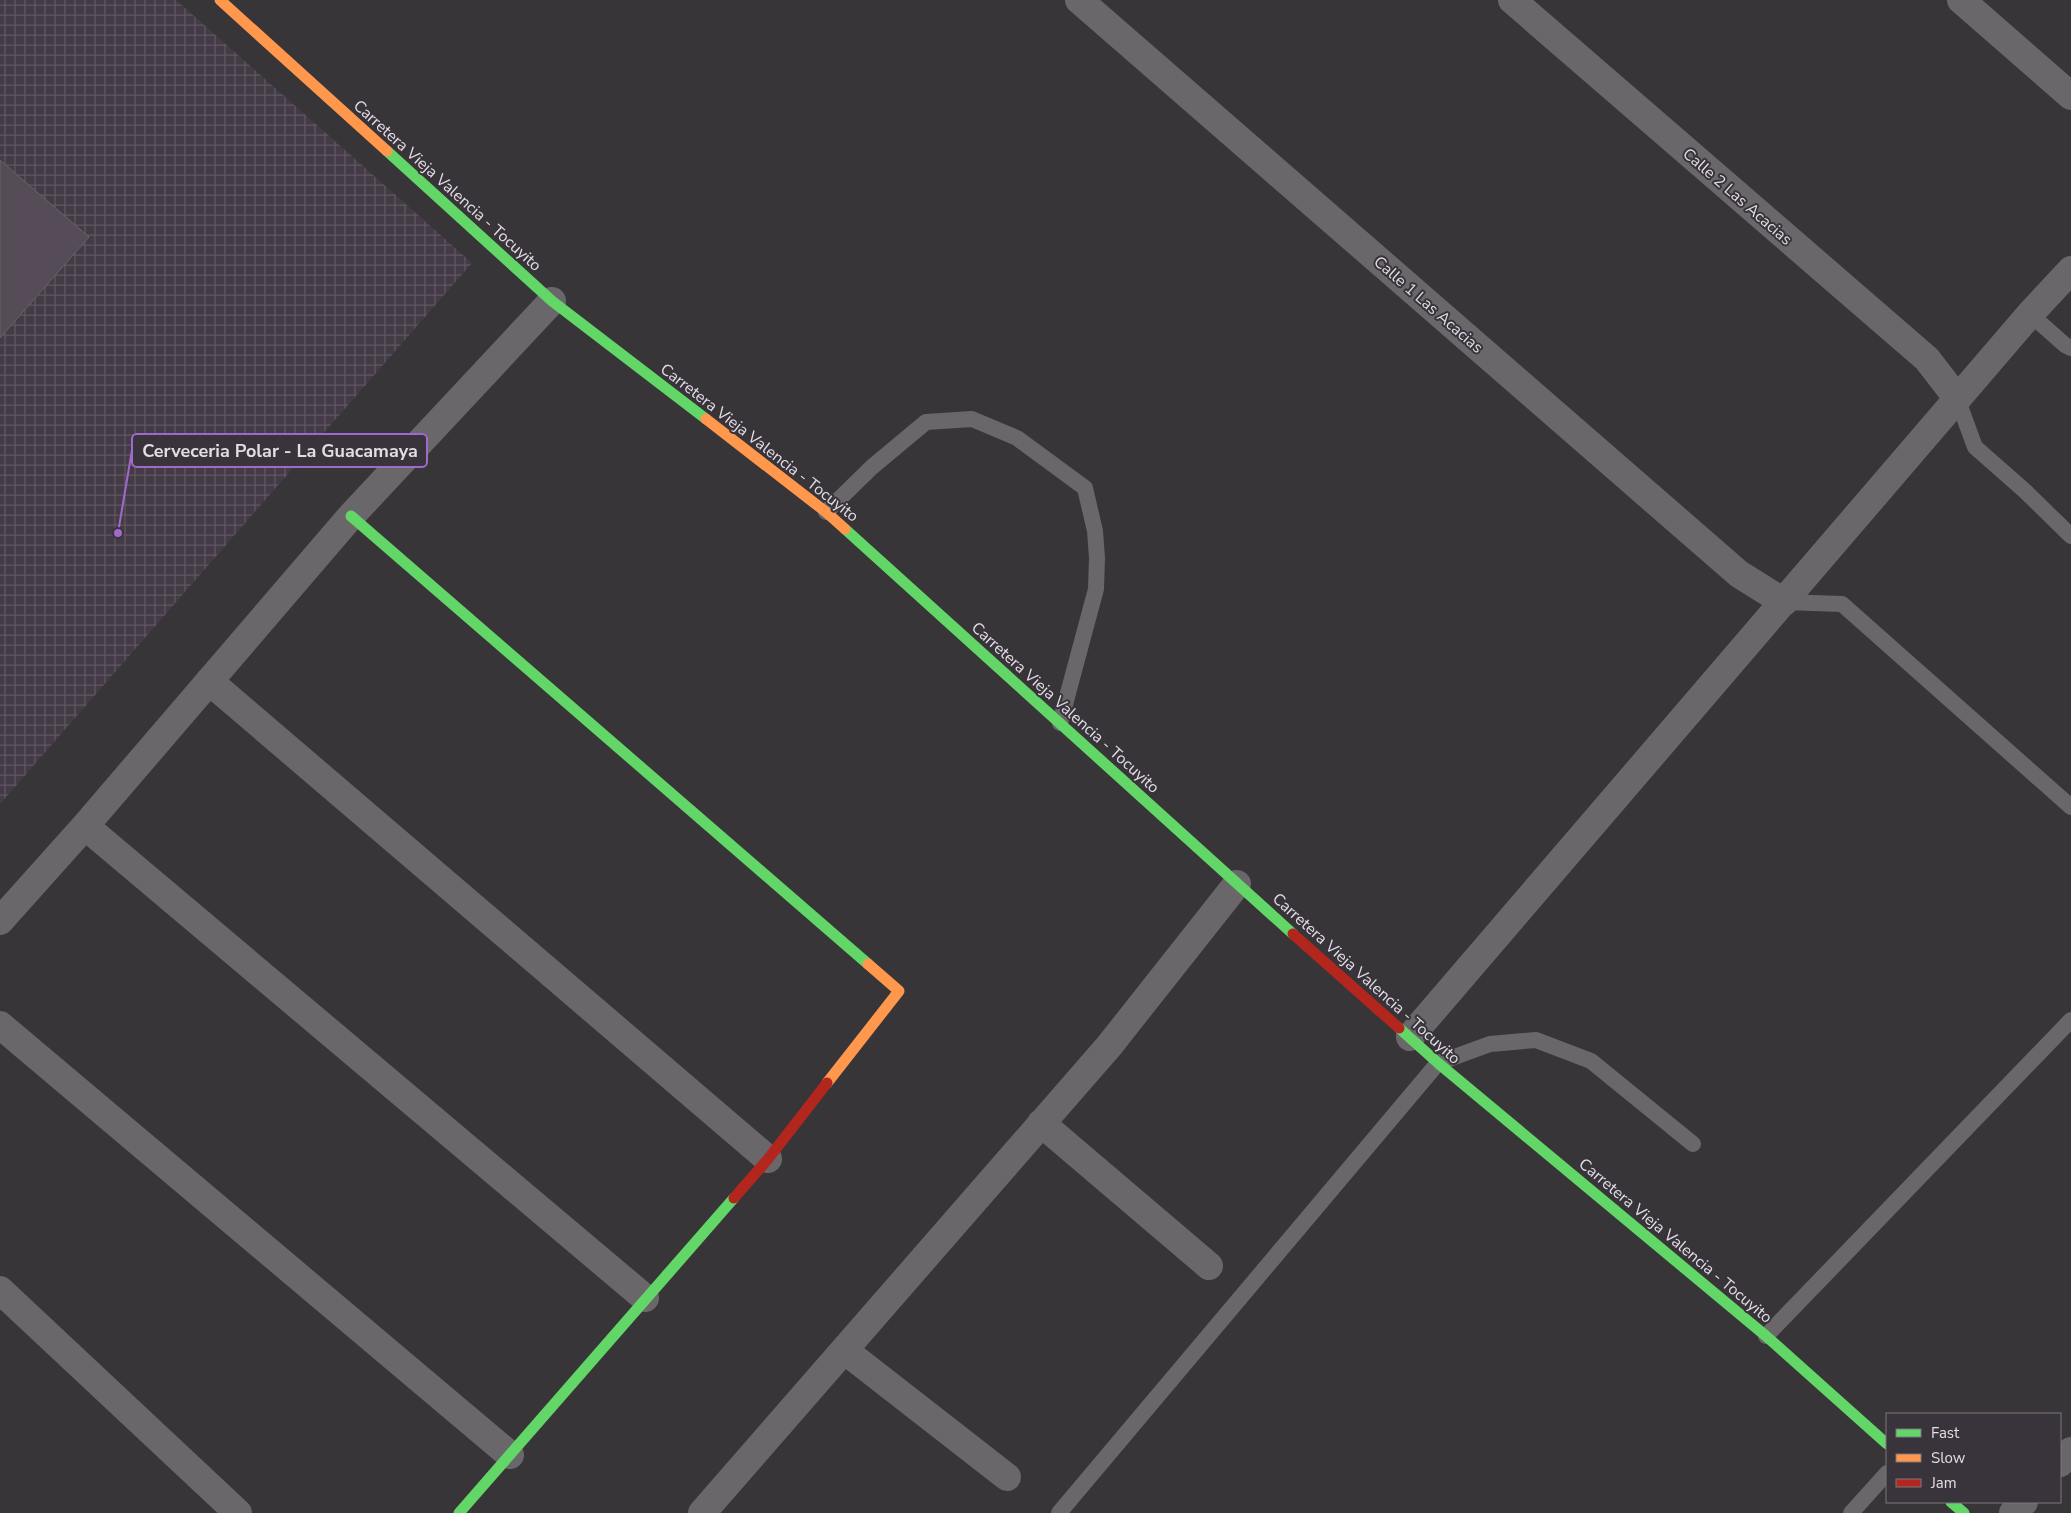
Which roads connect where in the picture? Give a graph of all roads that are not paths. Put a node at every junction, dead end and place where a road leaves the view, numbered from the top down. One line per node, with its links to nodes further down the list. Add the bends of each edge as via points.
1 (220, 0): 7 (street, Carretera Vieja Valencia - Tocuyito)
2 (1079, 0): 14 (street, Calle 1 Las Acacias, via 1739,574)
3 (1512, 0): 10 (street, Calle 2 Las Acacias, via 1927,359)
4 (1961, 0): 5 (street)
5 (2071, 96)
6 (2071, 270): 8 (street)
7 (552, 301): 11 (street, Carretera Vieja Valencia - Tocuyito); 12 (street)
8 (2030, 314): 9 (lane); 10 (street)
9 (2071, 348)
10 (1958, 398): 13 (lane, via 1975,447); 14 (street)
11 (826, 512): 16 (street, Carretera Vieja Valencia - Tocuyito); 16 (lane, via 872,467 926,422 972,419 981,422 1017,438 1085,488 1095,531 1096,589)
12 (351, 516): 15 (street); 27 (street, via 899,991)
13 (2071, 536)
14 (1784, 602): 17 (lane, via 1842,604); 23 (street)
15 (210, 681): 18 (street); 27 (street)
16 (1060, 723): 19 (street, Carretera Vieja Valencia - Tocuyito)
17 (2071, 807)
18 (85, 826): 20 (street); 30 (street)
19 (1236, 884): 23 (street, Carretera Vieja Valencia - Tocuyito); 25 (street, via 1109,1046)
20 (0, 921)
21 (2071, 1020): 31 (lane)
22 (0, 1025): 35 (street)
23 (1410, 1037): 24 (street, Carretera Vieja Valencia - Tocuyito)
24 (1438, 1064): 26 (lane, via 1490,1044 1536,1040 1590,1062); 31 (street, Carretera Vieja Valencia - Tocuyito); 44 (lane)
25 (1042, 1123): 28 (street); 32 (street)
26 (1693, 1144)
27 (768, 1159): 30 (street)
28 (1209, 1266)
29 (0, 1290): 41 (street)
30 (646, 1298): 35 (street)
31 (1766, 1336): 33 (street, Carretera Vieja Valencia - Tocuyito)
32 (844, 1350): 38 (street); 43 (street)
33 (1886, 1443)
34 (2071, 1451): 36 (street)
35 (510, 1455): 42 (street)
36 (2061, 1462)
37 (1886, 1474): 45 (lane)
38 (1007, 1478)
39 (1953, 1503): 46 (street)
40 (2023, 1503): 47 (street)
41 (238, 1513)
42 (459, 1513)
43 (702, 1513)
44 (1059, 1513)
45 (1851, 1513)
46 (1964, 1513)
47 (2013, 1513)

